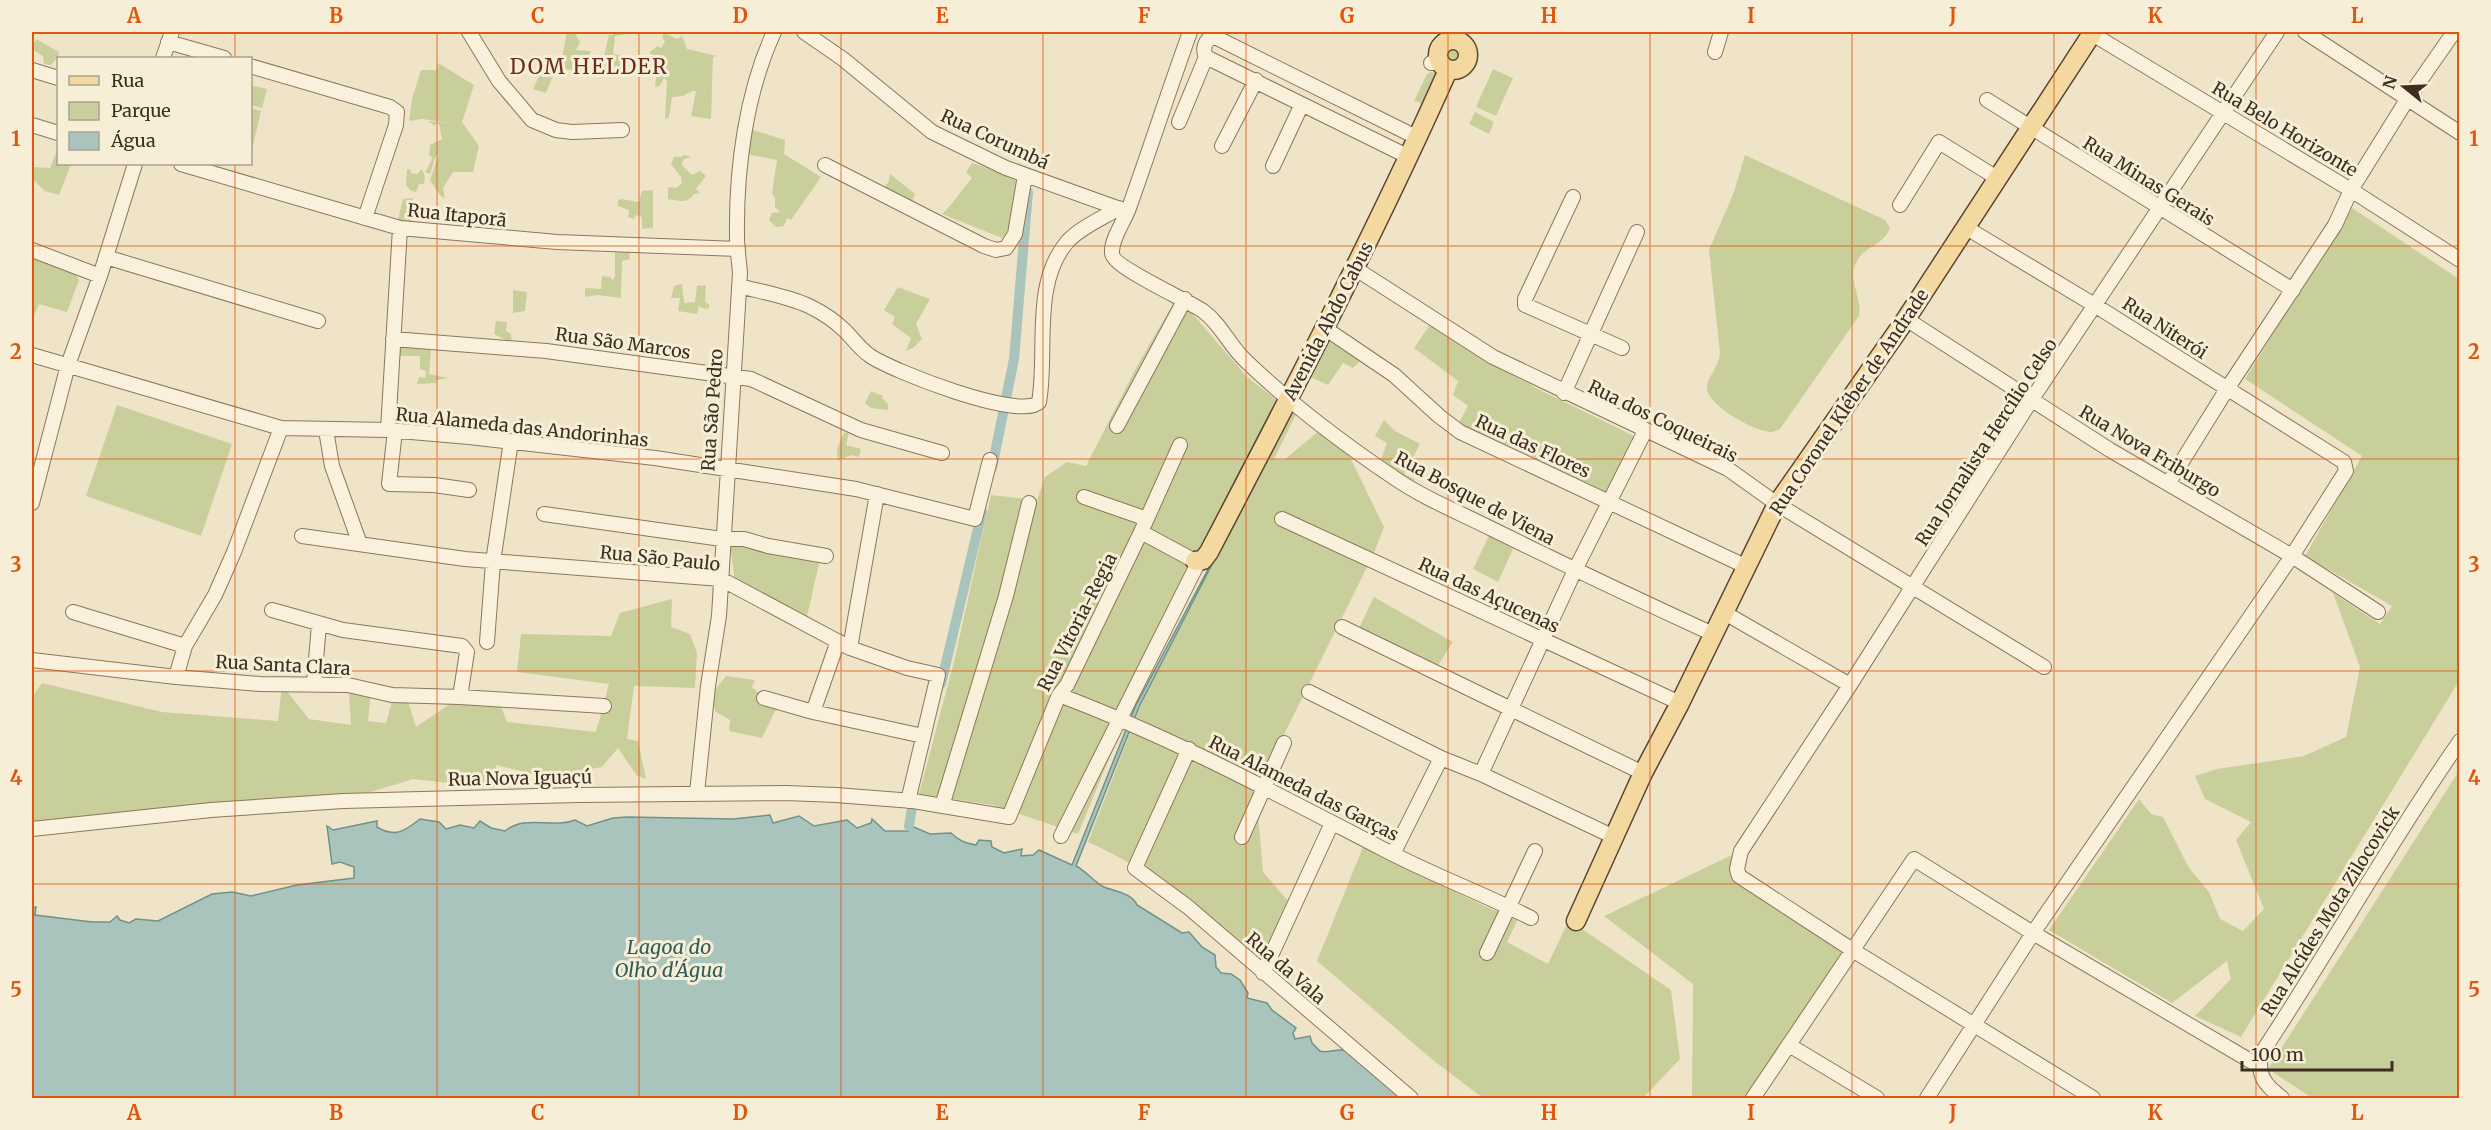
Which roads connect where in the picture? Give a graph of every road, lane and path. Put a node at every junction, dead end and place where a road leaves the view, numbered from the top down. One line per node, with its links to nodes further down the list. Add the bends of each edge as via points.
1 (469, 32): 28 (street, via 499,81 532,120 572,132)
2 (774, 32): 49 (street, Rua São Pedro, via 754,91 741,164)
3 (804, 32): 38 (street, Rua Corumbá, via 932,132)
4 (1191, 32): 44 (street)
5 (1721, 32): 12 (street)
6 (2092, 32): 24 (street, Rua Belo Horizonte); 27 (main road, Rua Coronel Kléber de Andrade)
7 (2277, 32): 24 (street, Rua Jornalista Hercílio Celso)
8 (2305, 32): 21 (street)
9 (2454, 32): 21 (street)
10 (170, 37): 13 (street); 14 (street)
11 (1463, 37): 16 (main road, via 1446,42 1439,50); 16 (main road, via 1468,59 1458,70)
12 (1715, 52)
13 (163, 57)
14 (221, 57)
15 (1206, 57): 20 (street); 25 (street); 31 (street, via 1208,39 1216,37)
16 (1439, 64): 31 (main road, Avenida Abdo Cabus)
17 (252, 67): 45 (street, via 397,112)
18 (32, 70): 19 (street)
19 (57, 78)
20 (1256, 80): 23 (street); 32 (street)
21 (2408, 98): 30 (street); 40 (street)
22 (1987, 100): 27 (street, Rua Minas Gerais)
23 (1302, 104): 33 (street); 37 (street)
24 (2222, 112): 40 (street, Rua Belo Horizonte); 43 (street, Rua Jornalista Hercílio Celso)
25 (1179, 122)
26 (32, 125): 29 (street)
27 (2031, 129): 39 (main road, Rua Coronel Kléber de Andrade); 43 (street, Rua Minas Gerais)
28 (622, 130)
29 (57, 133)
30 (2460, 133)
31 (1418, 138): 33 (main road, Avenida Abdo Cabus)
32 (1222, 146)
33 (1409, 157): 53 (main road, Avenida Abdo Cabus)
34 (135, 165): 51 (street)
35 (184, 165): 45 (street, Rua Itaporã)
36 (825, 165): 38 (street, via 996,250 1006,248 1015,234)
37 (1273, 166)
38 (1025, 175): 44 (street, Rua Corumbá)
39 (1997, 178): 42 (street, via 1939,142); 46 (main road, Rua Coronel Kléber de Andrade)
40 (2351, 190): 52 (street, Rua Belo Horizonte); 56 (street, via 2335,225)
41 (1573, 197): 62 (street, via 1525,305)
42 (1900, 205)
43 (2160, 209): 56 (street, Rua Minas Gerais); 58 (street, Rua Jornalista Hercílio Celso)
44 (1124, 210): 55 (street, via 1076,234 1058,258 1044,306 1039,402 1031,408 980,400 892,368 869,355 838,324 808,306); 57 (street, Rua Bosque de Viena, via 1113,245 1114,259)
45 (365, 218): 47 (street, Rua Itaporã)
46 (1965, 227): 58 (street, Rua Niterói); 59 (main road, Rua Coronel Kléber de Andrade)
47 (400, 228): 49 (street, Rua Itaporã, via 557,242); 63 (street)
48 (1637, 232): 62 (street)
49 (738, 249): 55 (street, Rua São Pedro)
50 (32, 250): 54 (street)
51 (106, 257): 54 (street); 60 (street)
52 (2460, 260)
53 (1356, 269): 61 (main road, Avenida Abdo Cabus); 69 (street, Rua dos Coqueirais, via 1475,347)
54 (100, 276): 66 (street)
55 (739, 286): 67 (street, Rua São Pedro)
56 (2293, 290): 68 (street)
57 (1185, 299): 71 (street, Rua Bosque de Viena, via 1219,326 1242,358); 72 (street)
58 (2096, 306): 68 (street, Rua Niterói); 70 (street, Rua Jornalista Hercílio Celso)
59 (1906, 319): 70 (street, Rua Nova Friburgo); 90 (main road, Rua Coronel Kléber de Andrade)
60 (318, 321)
61 (1326, 328): 71 (main road, Avenida Abdo Cabus); 87 (street, Rua das Flores, via 1394,375 1460,432)
62 (1590, 335): 64 (street); 69 (street)
63 (393, 339): 67 (street, Rua São Marcos, via 546,351); 76 (street)
64 (1622, 348)
65 (32, 355): 66 (street, Rua Alameda das Andorinhas)
66 (68, 366): 73 (street, Rua Alameda das Andorinhas); 83 (street)
67 (732, 376): 79 (street, Rua São Marcos, via 764,384 861,430); 81 (street, Rua São Pedro)
68 (2227, 389): 82 (street); 98 (street, Rua Niterói, via 2344,462 2346,471)
69 (1564, 393): 75 (street, Rua dos Coqueirais)
70 (2032, 399): 82 (street, Rua Nova Friburgo); 104 (street, Rua Jornalista Hercílio Celso)
71 (1289, 400): 100 (main road, Avenida Abdo Cabus, via 1209,552); 102 (street, Rua Bosque de Viena, via 1401,483)
72 (1117, 426)
73 (281, 428): 74 (street, Rua Alameda das Andorinhas); 115 (street, via 215,596)
74 (326, 430): 76 (street, Rua Alameda das Andorinhas); 96 (street, via 332,466)
75 (1645, 430): 87 (street); 90 (street, Rua dos Coqueirais, via 1728,469)
76 (391, 431): 77 (street, Rua Alameda das Andorinhas); 84 (street, via 388,484)
77 (511, 441): 81 (street, Rua Alameda das Andorinhas); 99 (street)
78 (1180, 445): 93 (street, Rua Vitoria-Regia)
79 (942, 453)
80 (990, 460): 85 (street, Rua Alameda das Andorinhas, via 975,519)
81 (726, 470): 85 (street, Rua Alameda das Andorinhas); 95 (street, Rua São Pedro)
82 (2168, 484): 98 (street, Rua Nova Friburgo)
83 (34, 485): 88 (street)
84 (469, 490)
85 (877, 494): 114 (street)
86 (1084, 497): 93 (street)
87 (1610, 501): 101 (street, Rua das Flores); 102 (street)
88 (32, 503)
89 (1029, 503): 140 (street, via 1006,596)
90 (1777, 504): 101 (main road, Rua Coronel Kléber de Andrade); 104 (street, Rua dos Coqueirais)
91 (544, 514): 95 (street)
92 (1282, 519): 112 (street, Rua das Açucenas)
93 (1144, 526): 100 (street); 122 (street, Rua Vitoria-Regia)
94 (302, 536): 96 (street, Rua São Paulo)
95 (722, 540): 97 (street, via 744,539); 103 (street, Rua São Pedro)
96 (360, 544): 99 (street, Rua São Paulo)
97 (826, 555)
98 (2292, 556): 108 (street, Rua Nova Friburgo); 152 (street)
99 (493, 561): 103 (street, Rua São Paulo); 113 (street)
100 (1197, 561): 129 (street)
101 (1745, 566): 107 (main road, Rua Coronel Kléber de Andrade)
102 (1575, 570): 111 (street, Rua Bosque de Viena); 112 (street)
103 (721, 579): 114 (street, Rua São Paulo); 138 (street, Rua São Pedro)
104 (1913, 588): 117 (street, Rua dos Coqueirais); 120 (street, Rua Jornalista Hercílio Celso)
105 (272, 610): 109 (street)
106 (73, 612): 115 (street)
107 (1724, 612): 111 (main road, Rua Coronel Kléber de Andrade); 120 (street)
108 (2378, 612)
109 (319, 624): 119 (street); 123 (street, via 367,635 464,647 467,652)
110 (1342, 627): 127 (street)
111 (1713, 634): 125 (main road, Rua Coronel Kléber de Andrade)
112 (1543, 641): 125 (street, Rua das Açucenas); 127 (street)
113 (487, 642)
114 (844, 645): 128 (street); 130 (street, Rua São Paulo, via 938,675)
115 (185, 646): 118 (street)
116 (32, 660): 118 (street, Rua Santa Clara)
117 (2044, 667)
118 (176, 676): 119 (street, Rua Santa Clara)
119 (314, 684): 123 (street, Rua Santa Clara, via 348,685 392,695)
120 (1850, 685): 153 (street, Rua Jornalista Hercílio Celso, via 1741,851 1737,869 1739,876)
121 (1309, 692): 134 (street)
122 (1059, 695): 129 (street, Rua Alameda das Garças); 141 (street, Rua Vitoria-Regia)
123 (460, 697): 126 (street, Rua Santa Clara)
124 (764, 698): 128 (street)
125 (1680, 703): 135 (main road, Rua Coronel Kléber de Andrade)
126 (604, 706)
127 (1511, 707): 135 (street); 136 (street)
128 (813, 712): 130 (street)
129 (1125, 720): 133 (street, Rua Alameda das Garças); 144 (street)
130 (923, 736): 139 (street)
131 (2460, 741): 158 (street, Rua Alcídes Mota Zilocovick, via 2261,1054)
132 (1284, 743): 137 (street)
133 (1189, 749): 137 (street, Rua Alameda das Garças); 155 (street, Rua da Vala, via 1135,868 1188,907)
134 (1440, 758): 136 (street); 148 (street)
135 (1643, 772): 145 (main road, Rua Coronel Kléber de Andrade)
136 (1481, 774): 145 (street)
137 (1264, 787): 142 (street, Rua Alameda das Garças); 146 (street)
138 (697, 793): 139 (street, Rua Nova Iguaçú, via 786,793); 143 (street, Rua Nova Iguaçú, via 343,801)
139 (908, 801): 140 (street, Rua Nova Iguaçú)
140 (942, 806): 141 (street, Rua Nova Iguaçú)
141 (1009, 817)
142 (1332, 823): 148 (street, Rua Alameda das Garças); 155 (street)
143 (32, 829)
144 (1061, 836)
145 (1612, 836): 151 (main road, Rua Coronel Kléber de Andrade)
146 (1242, 837)
147 (1535, 851): 149 (street)
148 (1393, 854): 149 (street, Rua Alameda das Garças)
149 (1509, 906): 150 (street, Rua Alameda das Garças); 154 (street)
150 (1531, 918)
151 (1576, 921)
152 (2033, 933): 153 (street, via 1914,859); 156 (street); 158 (street)
153 (1854, 951): 156 (street); 157 (street)
154 (1487, 953)
155 (1263, 973): 159 (street, Rua da Vala)
156 (1975, 1026): 162 (street); 163 (street)
157 (1789, 1045): 160 (street); 161 (street)
158 (2259, 1066): 164 (street, via 2262,1080)
159 (1411, 1098)
160 (1753, 1098)
161 (1877, 1098)
162 (1926, 1098)
163 (2092, 1098)
164 (2282, 1098)

